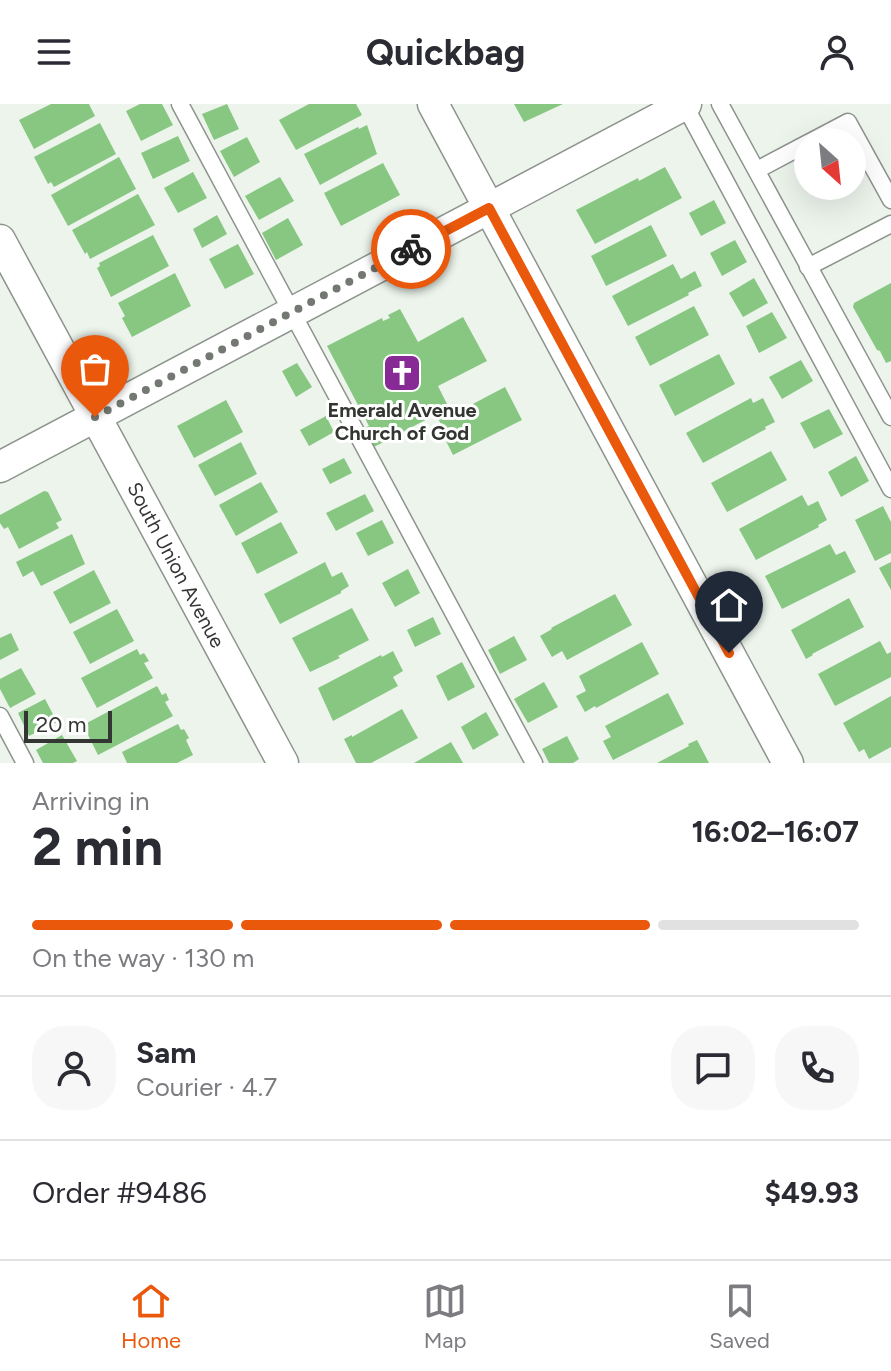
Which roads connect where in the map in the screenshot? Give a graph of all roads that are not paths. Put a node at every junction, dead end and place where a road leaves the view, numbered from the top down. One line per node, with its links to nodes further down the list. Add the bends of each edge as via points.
1 (180, 104): 13 (lane)
2 (433, 104): 9 (street)
3 (684, 104): 9 (street); 17 (lane)
4 (720, 104): 7 (lane)
5 (794, 151): 7 (lane)
6 (866, 155): 8 (lane)
7 (757, 170): 12 (lane)
8 (891, 200)
9 (489, 208): 13 (street); 22 (street)
10 (891, 224): 12 (lane)
11 (0, 240): 14 (street, South Union Avenue)
12 (808, 267): 15 (lane)
13 (292, 312): 14 (street); 21 (lane)
14 (95, 417): 16 (street); 20 (street, South Union Avenue)
15 (891, 417)
16 (0, 467)
17 (891, 489)
18 (0, 716): 19 (lane)
19 (25, 763)
20 (283, 763)
21 (534, 763)
22 (788, 763)

